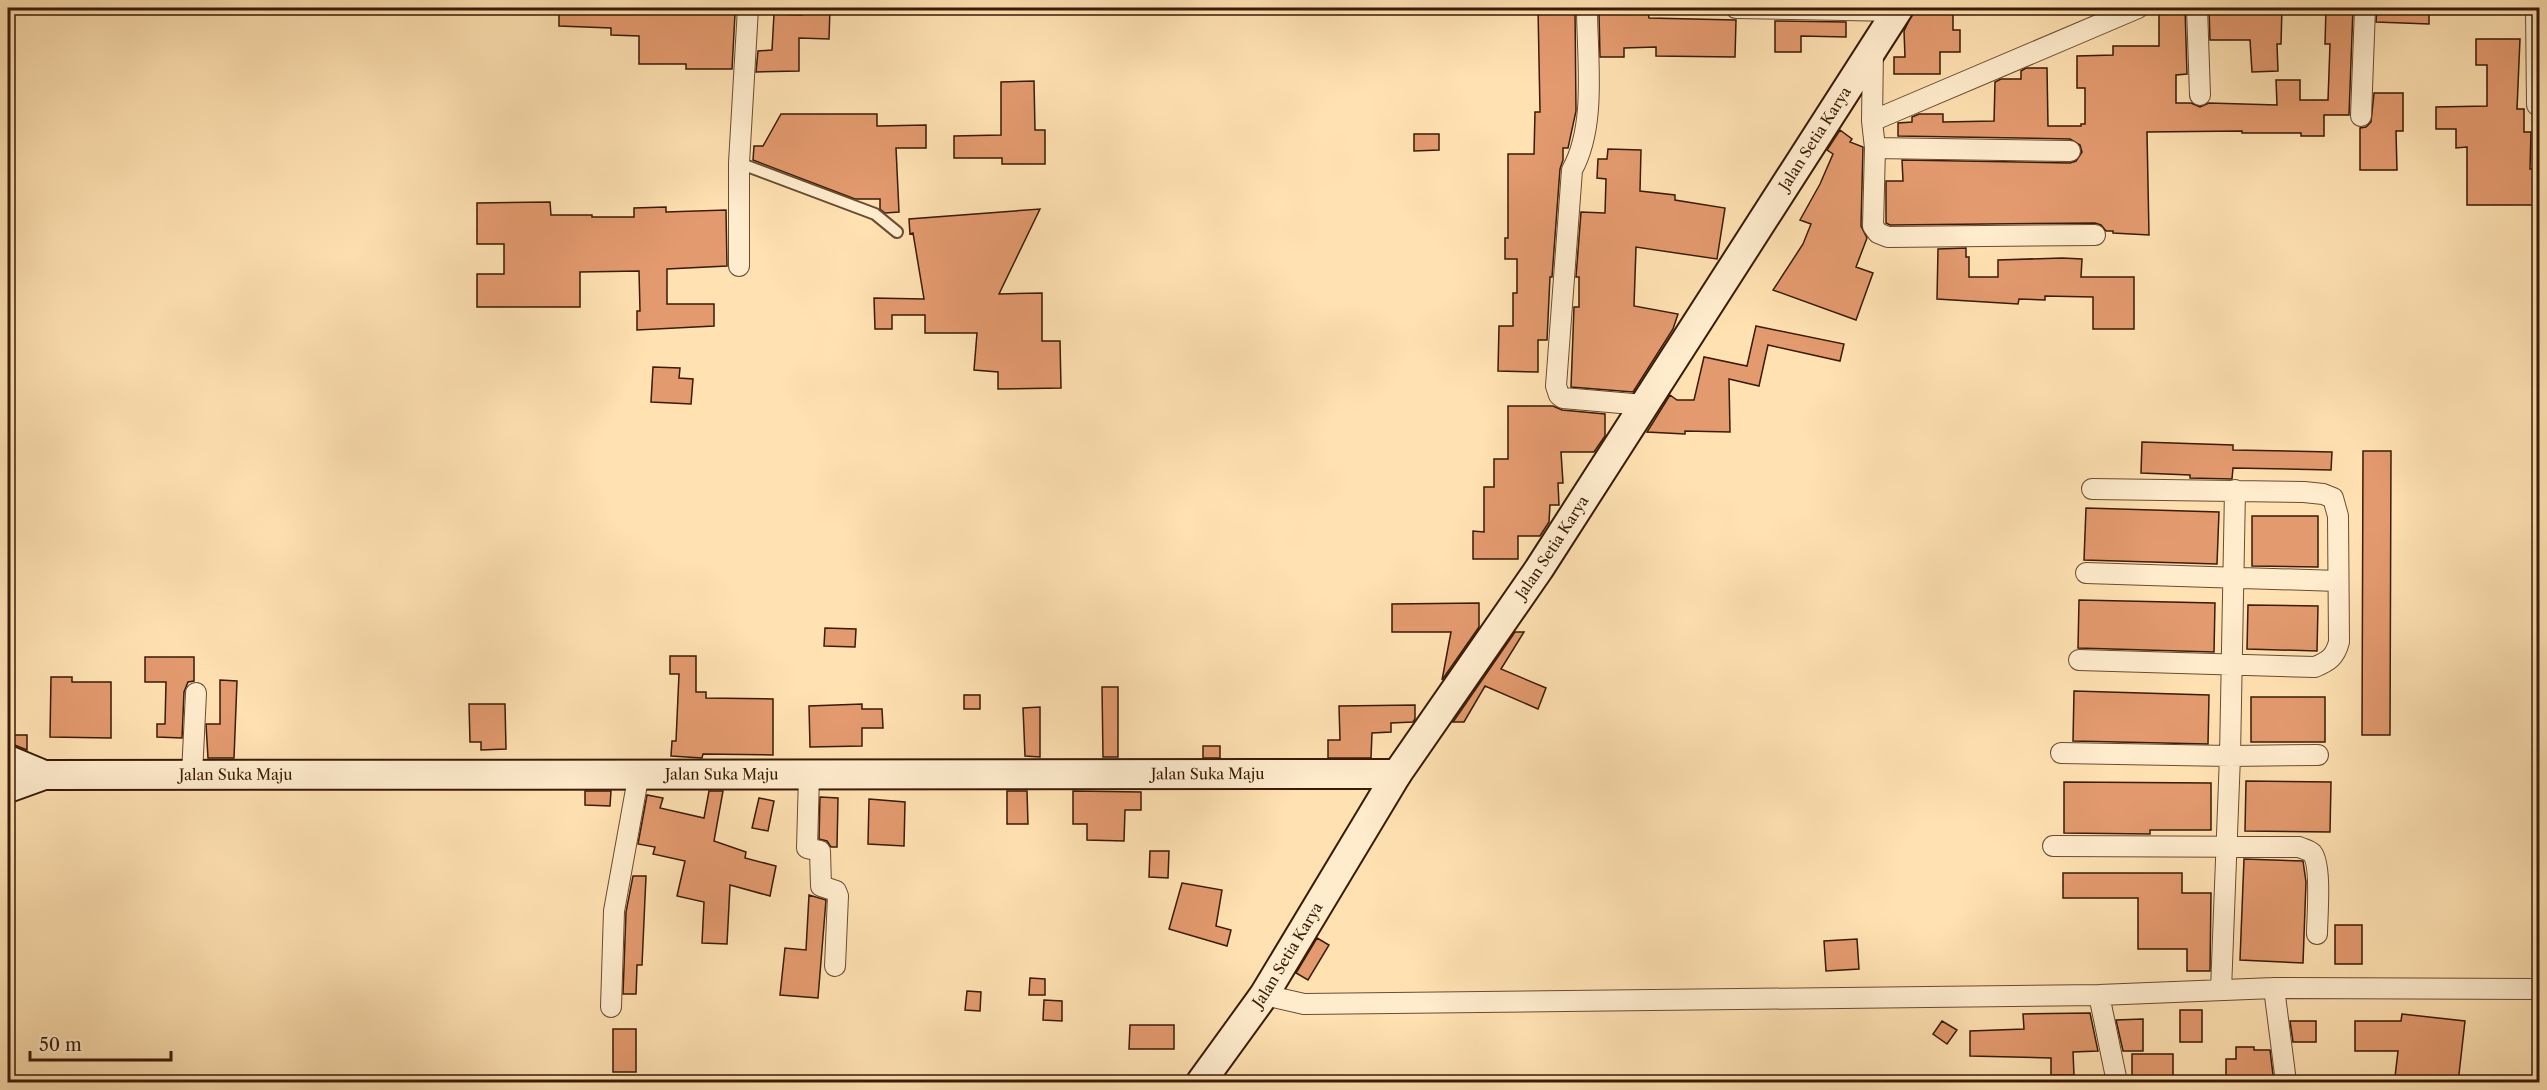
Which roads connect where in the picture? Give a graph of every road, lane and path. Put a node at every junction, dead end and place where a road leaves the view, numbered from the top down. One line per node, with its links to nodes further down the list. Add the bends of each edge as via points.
1 (748, 8): 17 (street)
2 (1587, 8): 21 (street, via 1588,105 1585,141 1572,170 1556,386 1563,398)
3 (1736, 8): 8 (street)
4 (2138, 8): 9 (street)
5 (2198, 8): 11 (street)
6 (2365, 8): 13 (street)
7 (2536, 8): 12 (street)
8 (1897, 9): 10 (street, Jalan Setia Karya)
9 (2096, 17): 14 (street)
10 (1873, 48): 14 (street); 21 (street, Jalan Setia Karya)
11 (2200, 95)
12 (2537, 105)
13 (2361, 116)
14 (1872, 121): 15 (street)
15 (1875, 148): 16 (street); 19 (street, via 1873,226 1887,237)
16 (2070, 151)
17 (740, 163): 18 (lane, via 876,214); 20 (street)
18 (897, 232)
19 (2095, 236)
20 (739, 266)
21 (1644, 405): 36 (street, Jalan Setia Karya, via 1539,569)
22 (2092, 489): 23 (street)
23 (2235, 490): 25 (street); 26 (street, via 2324,494 2332,498 2338,516)
24 (2086, 573): 25 (street)
25 (2233, 579): 26 (street); 28 (street)
26 (2338, 581): 28 (street, via 2339,642 2330,661 2315,667)
27 (2079, 660): 28 (street)
28 (2232, 663): 32 (street)
29 (196, 693): 35 (street)
30 (2061, 753): 32 (street)
31 (2318, 755): 32 (street)
32 (2230, 756): 41 (street)
33 (8, 760): 37 (street, Jalan Suka Maju)
34 (639, 773): 35 (street, Jalan Suka Maju); 38 (street, Jalan Suka Maju); 49 (street, via 614,911)
35 (192, 774): 37 (street, Jalan Suka Maju)
36 (1397, 774): 38 (street, Jalan Suka Maju); 48 (street, Jalan Setia Karya)
37 (44, 775): 39 (street, Jalan Suka Maju)
38 (809, 775): 43 (street, via 807,848 820,851 821,886 836,891 838,896)
39 (8, 788)
40 (2053, 846): 41 (street)
41 (2228, 846): 42 (street, via 2299,847 2311,852 2317,873); 46 (street)
42 (2317, 934)
43 (835, 966)
44 (2274, 988): 45 (street); 46 (street); 52 (street)
45 (2540, 989)
46 (2221, 990): 47 (street)
47 (2098, 995): 48 (street); 51 (street)
48 (1285, 1000): 50 (street, Jalan Setia Karya)
49 (611, 1007)
50 (1201, 1083)
51 (2117, 1083)
52 (2286, 1083)

